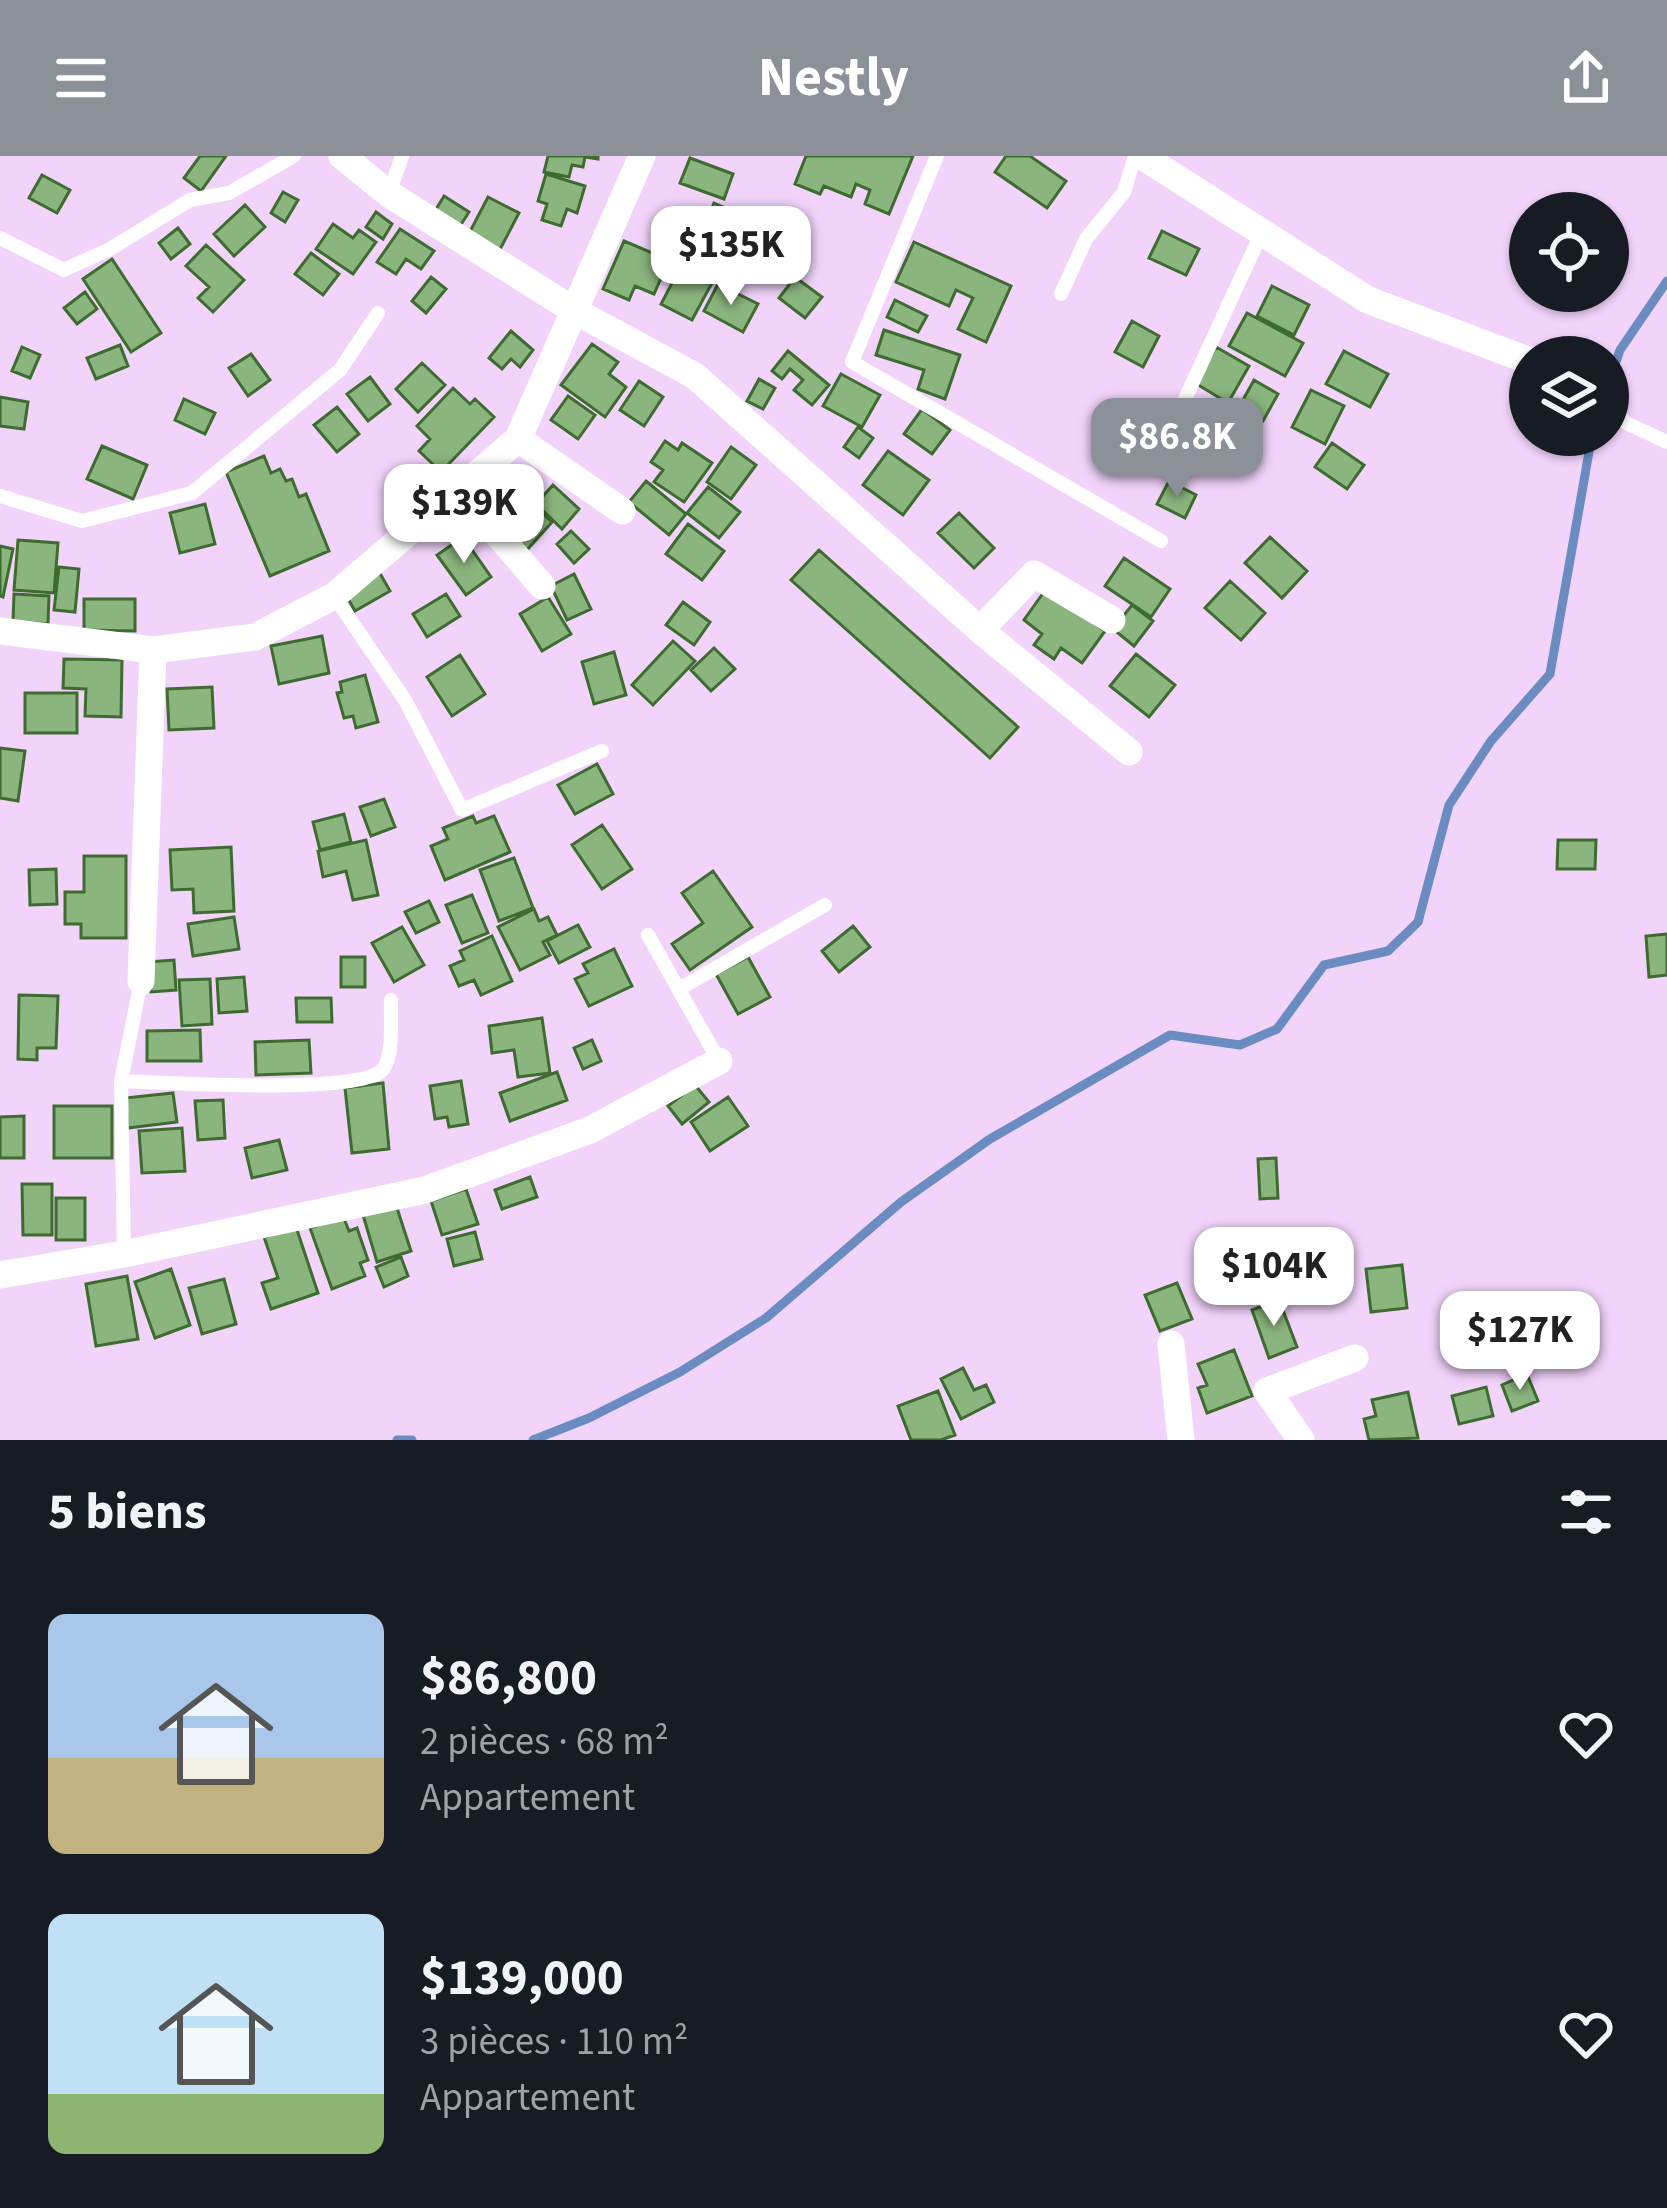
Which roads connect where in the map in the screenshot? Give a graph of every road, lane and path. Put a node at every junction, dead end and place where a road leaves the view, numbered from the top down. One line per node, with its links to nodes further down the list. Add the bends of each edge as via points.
1 (294, 156): 9 (lane, via 229,194 190,200 64,270)
2 (342, 156): 7 (street)
3 (402, 156): 7 (lane)
4 (642, 156): 11 (street)
5 (937, 156): 21 (lane, via 852,362)
6 (1138, 156): 8 (street); 10 (lane)
7 (389, 194): 11 (street)
8 (1262, 232): 13 (street, via 1368,300); 14 (lane)
9 (0, 238)
10 (1061, 294)
11 (575, 311): 16 (street); 25 (street, via 695,376)
12 (378, 313): 19 (lane, via 340,370 191,493 82,521)
13 (1509, 353)
14 (1174, 423)
15 (1629, 425): 17 (lane)
16 (518, 439): 18 (street); 20 (street)
17 (1667, 442)
18 (460, 490): 22 (street); 23 (street)
19 (0, 496)
20 (622, 511)
21 (1161, 542)
22 (542, 586)
23 (334, 596): 27 (street, via 255,637); 28 (lane, via 405,700 462,810)
24 (1112, 620): 25 (street, via 1034,574)
25 (980, 630): 29 (street)
26 (0, 631): 27 (street)
27 (153, 650): 32 (street)
28 (602, 751)
29 (1129, 752)
30 (825, 905): 33 (lane)
31 (648, 934): 33 (lane)
32 (141, 981): 36 (lane)
33 (679, 989): 35 (lane)
34 (391, 1000): 36 (lane, via 387,1062 379,1073 241,1087)
35 (719, 1061): 37 (street, via 590,1130 425,1190)
36 (121, 1082): 37 (lane)
37 (124, 1254): 38 (street)
38 (0, 1275)
39 (1172, 1344): 41 (street)
40 (1355, 1358): 42 (street, via 1267,1391)
41 (1181, 1440)
42 (1301, 1440)

